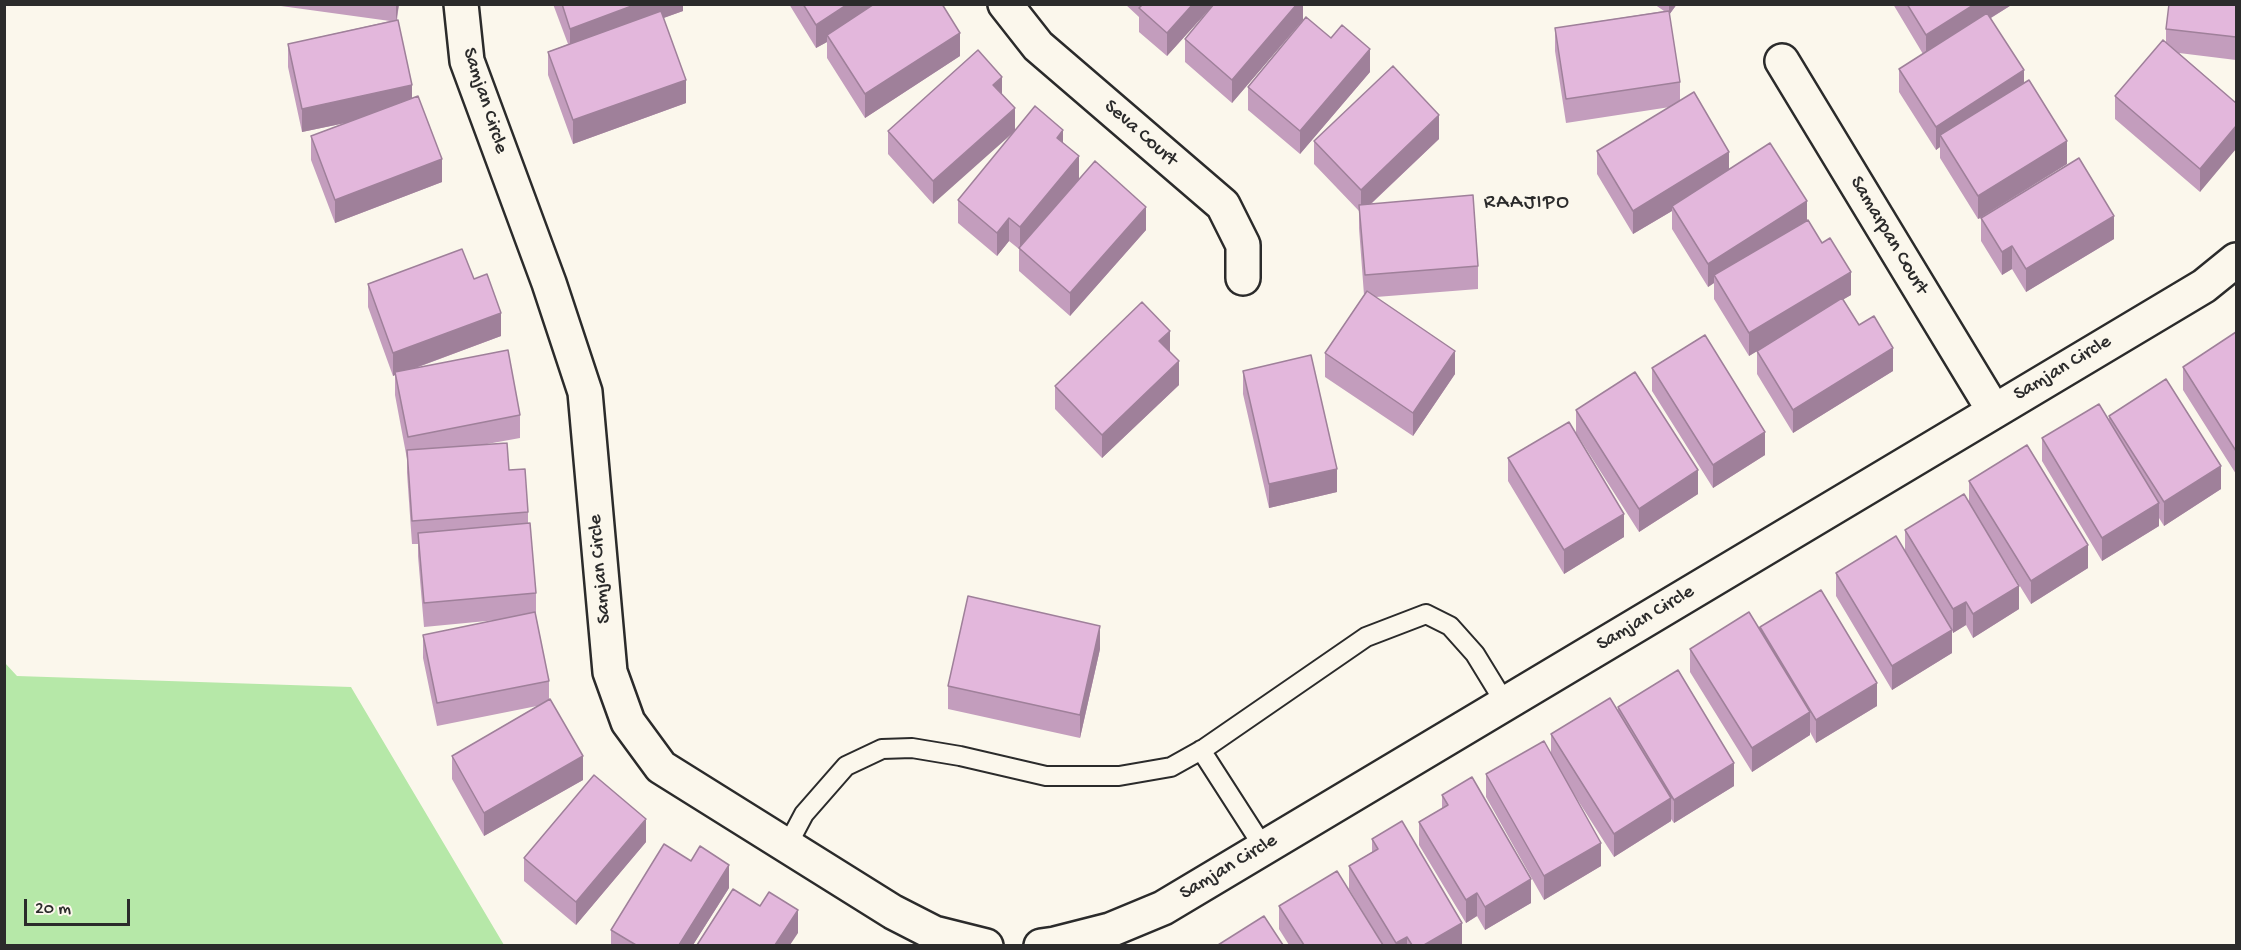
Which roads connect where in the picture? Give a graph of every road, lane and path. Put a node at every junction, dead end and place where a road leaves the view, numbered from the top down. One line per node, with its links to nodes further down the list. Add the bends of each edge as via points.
1 (461, 4): 9 (street, Samjan Circle, via 467,61 585,392 610,672 627,722 661,766)
2 (1005, 4): 5 (street, Seva Court, via 1038,46 1224,205 1243,245)
3 (1782, 61): 6 (street, Samarpan Court)
4 (2236, 260): 6 (street, Samjan Circle, via 2204,286)
5 (1243, 278)
6 (1994, 411): 7 (street, Samjan Circle)
7 (1505, 703): 8 (lane, via 1474,654 1450,626 1426,614 1366,637); 10 (street, Samjan Circle)
8 (1202, 750): 9 (lane, via 1171,767 1119,776 1046,776 951,754 912,748 882,749 846,766 804,814); 10 (lane)
9 (787, 846): 11 (street, Samjan Circle)
10 (1263, 848): 13 (street, Samjan Circle, via 1163,908 1110,930)
11 (933, 939): 12 (street, Samjan Circle)
12 (986, 945)
13 (1041, 945)

